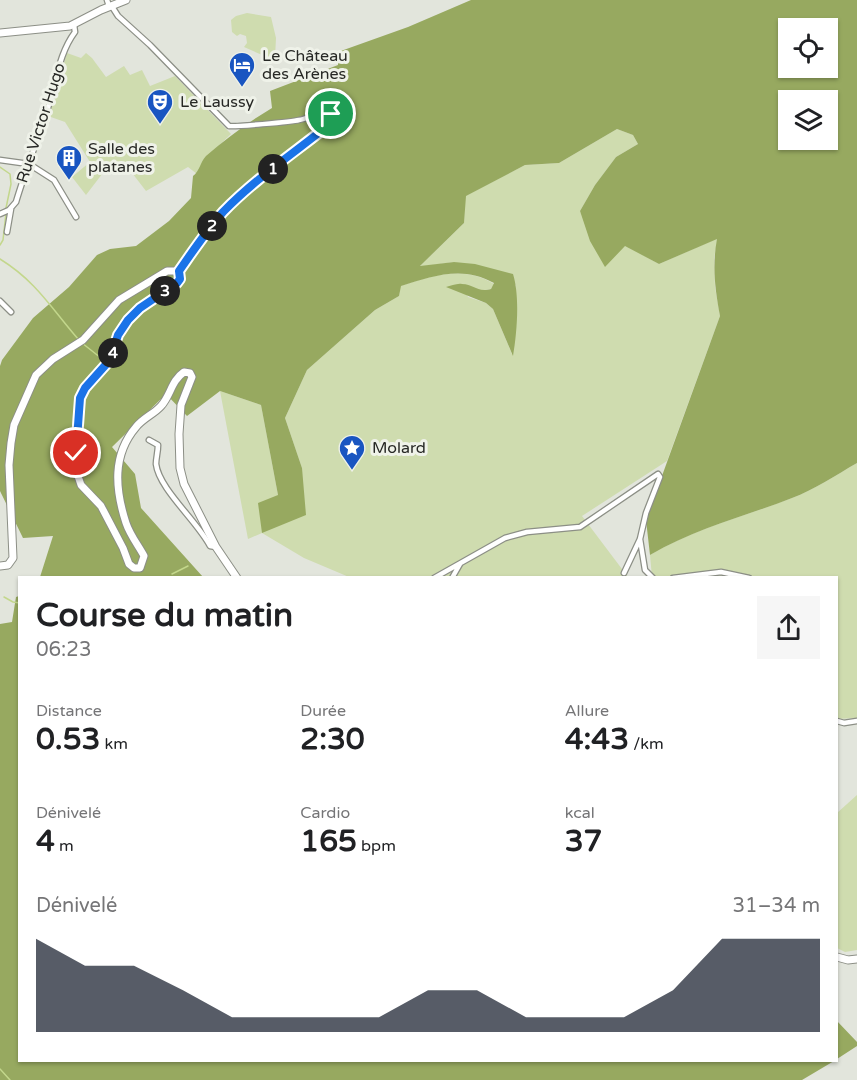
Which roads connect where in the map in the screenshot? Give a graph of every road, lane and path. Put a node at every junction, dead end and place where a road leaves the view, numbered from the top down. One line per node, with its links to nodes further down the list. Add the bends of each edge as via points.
1 (115, 2): 2 (street); 10 (street, via 118,16 229,126 297,121 324,113 332,117 330,124 296,148 224,212)
2 (74, 25): 3 (street); 5 (street, Rue Victor Hugo, via 75,32 67,45)
3 (0, 33)
4 (0, 159): 5 (street)
5 (29, 164): 6 (street, Rue Victor Hugo); 8 (street, via 54,180)
6 (10, 209): 7 (street); 9 (street, Rue Victor Hugo)
7 (0, 214)
8 (76, 217)
9 (7, 232)
10 (179, 271): 15 (street, via 177,283 140,308 123,327 108,363 85,388 80,398 76,467 81,484 101,506 129,564 140,568 144,556 126,524 116,476 119,456 136,427 166,399 173,383 184,372 190,373 192,377 181,405 180,468); 17 (street, via 166,271 119,300 81,342 36,375 14,425 9,465 13,558 8,565)
11 (0, 301): 12 (street)
12 (11, 312)
13 (149, 440): 15 (street, via 158,446 156,464 168,489 210,546)
14 (640, 539): 16 (street, via 659,474 580,527 512,536); 18 (street); 22 (street, via 645,570)
15 (216, 547): 19 (street)
16 (460, 563): 20 (street); 21 (street)
17 (0, 566)
18 (624, 573)
19 (236, 576)
20 (437, 576)
21 (453, 576)
22 (651, 576)
23 (689, 576): 24 (street, via 721,572)
24 (740, 576)
25 (838, 721): 26 (street)
26 (857, 721)
27 (838, 957): 28 (street)
28 (857, 959)

